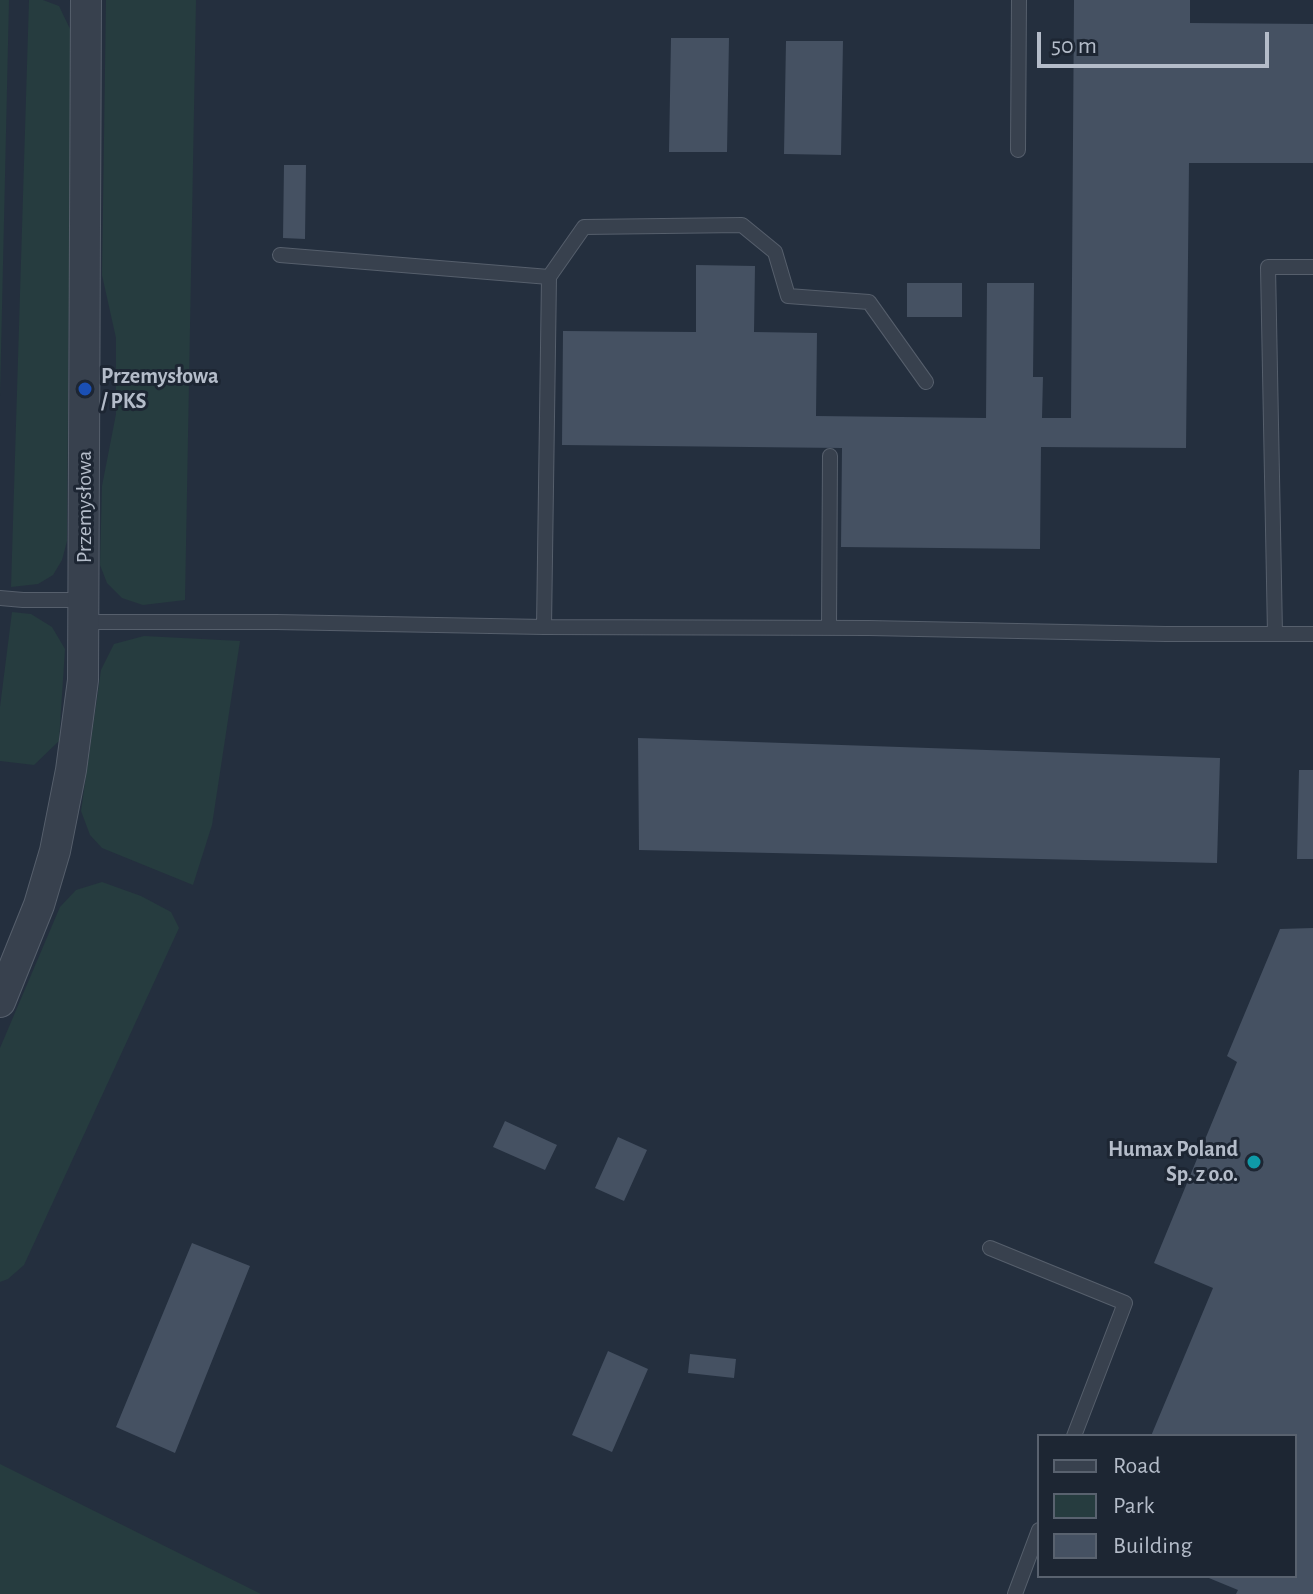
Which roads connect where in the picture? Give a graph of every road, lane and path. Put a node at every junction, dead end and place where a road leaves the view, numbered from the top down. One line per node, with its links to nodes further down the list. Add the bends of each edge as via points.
1 (86, 0): 10 (street, Przemysłowa)
2 (1019, 0): 3 (lane)
3 (1018, 150)
4 (280, 255): 6 (lane)
5 (1313, 267): 13 (lane, via 1268,267)
6 (549, 277): 7 (lane, via 584,227 742,225 775,252 788,296 869,302); 11 (lane)
7 (926, 382)
8 (830, 456): 12 (lane)
9 (0, 598): 10 (lane)
10 (83, 611): 11 (lane, via 276,622); 15 (street, Przemysłowa, via 83,680 55,851)
11 (544, 627): 12 (lane)
12 (829, 628): 13 (lane)
13 (1275, 634): 14 (lane)
14 (1313, 634)
15 (0, 1002)
16 (990, 1248): 17 (lane, via 1125,1303)
17 (1075, 1434)
18 (1037, 1535): 19 (lane)
19 (1015, 1594)

